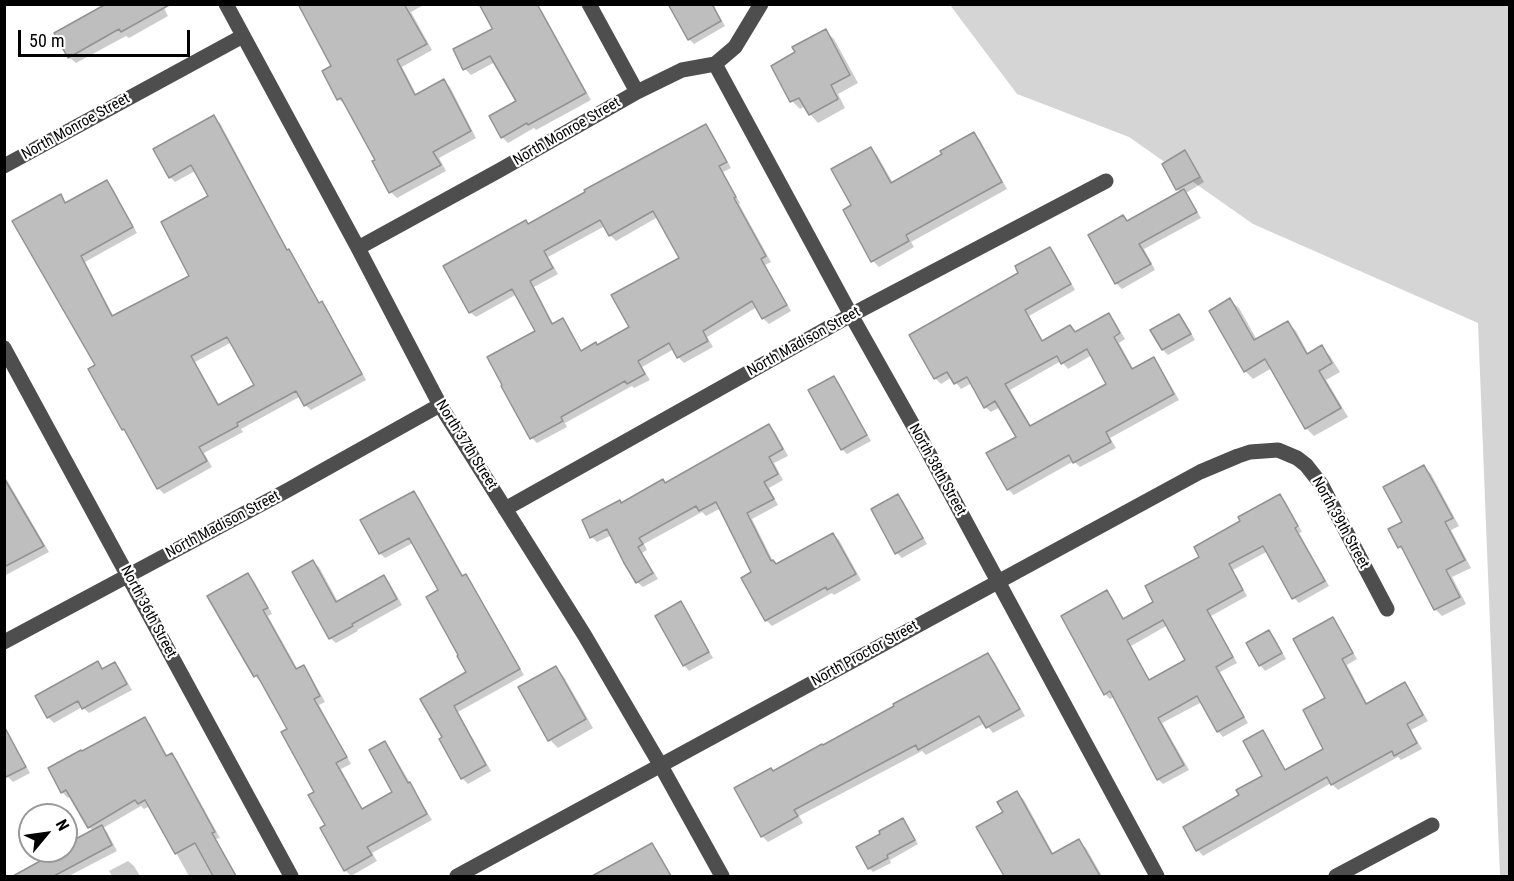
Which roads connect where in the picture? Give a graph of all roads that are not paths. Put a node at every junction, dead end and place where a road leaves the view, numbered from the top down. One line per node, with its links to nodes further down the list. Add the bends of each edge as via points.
1 (226, 4): 4 (street, North 37th Street)
2 (588, 4): 6 (street)
3 (761, 4): 5 (street, via 735,47)
4 (243, 36): 7 (street, North Monroe Street); 9 (street, North 37th Street)
5 (715, 64): 6 (street, North Monroe Street, via 682,70); 10 (street, North 38th Street)
6 (637, 92): 9 (street, North Monroe Street)
7 (4, 166)
8 (1106, 181): 10 (street, North Madison Street)
9 (358, 248): 12 (street, North 37th Street)
10 (851, 315): 14 (street, North Madison Street); 16 (street, North 38th Street)
11 (4, 348): 15 (street, North 36th Street)
12 (440, 405): 14 (street, North 37th Street); 15 (street, North Madison Street)
13 (1278, 450): 16 (street, North Proctor Street, via 1250,452 1200,472); 17 (street, North 39th Street, via 1306,465 1321,484)
14 (505, 509): 19 (street, North 37th Street)
15 (128, 576): 18 (street, North Madison Street); 21 (street, North 36th Street)
16 (998, 581): 19 (street, North Proctor Street); 24 (street, North 38th Street)
17 (1387, 609)
18 (4, 642)
19 (661, 766): 22 (street, North Proctor Street); 23 (street, North 37th Street)
20 (1432, 825): 25 (street)
21 (291, 876)
22 (457, 876)
23 (722, 876)
24 (1157, 876)
25 (1336, 876)

